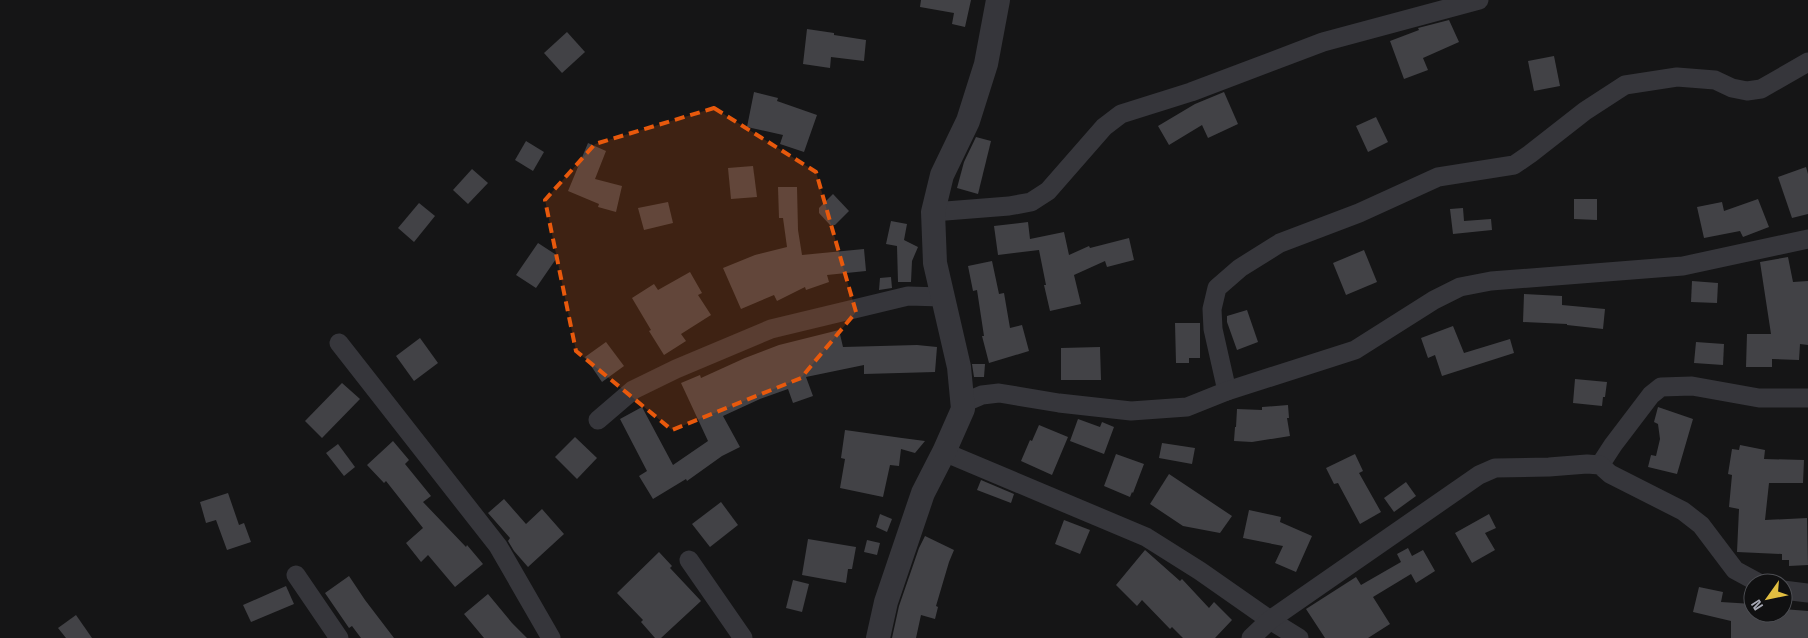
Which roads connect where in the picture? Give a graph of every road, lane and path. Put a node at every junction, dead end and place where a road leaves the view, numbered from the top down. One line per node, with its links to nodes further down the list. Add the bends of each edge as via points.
1 (998, 0): 4 (street, via 986,64 968,121 942,175)
2 (1479, 0): 4 (street, via 1323,42 1191,92 1121,114 1104,127 1048,191 1031,202)
3 (1808, 62): 8 (street, via 1761,89 1747,91 1715,80 1677,76 1626,85 1585,110 1514,165 1438,177 1359,213 1280,243 1240,268 1217,288 1212,309 1213,329)
4 (933, 212): 6 (street, via 935,263)
5 (1808, 239): 8 (street, via 1683,266 1490,281 1460,287 1355,350)
6 (942, 297): 10 (street, via 959,367); 11 (street, via 908,296 771,329 634,390)
7 (339, 343): 21 (street, via 498,546)
8 (1228, 391): 10 (street, via 1188,407 1131,411 999,393 968,400)
9 (1808, 398): 13 (street, via 1759,398 1692,386 1661,387 1651,395)
10 (962, 409): 12 (street)
11 (598, 420)
12 (944, 452): 19 (street, via 1146,537); 23 (street, via 923,493 886,602)
13 (1600, 465): 15 (street, via 1610,474 1683,511 1701,525 1735,570); 19 (street, via 1495,468 1479,475)
14 (689, 560): 22 (street)
15 (1743, 574)
16 (296, 576): 20 (street)
17 (1793, 592): 18 (street)
18 (1808, 594)
19 (1270, 620): 24 (street); 25 (street)
20 (339, 638)
21 (551, 638)
22 (743, 638)
23 (878, 638)
24 (1251, 638)
25 (1299, 638)

